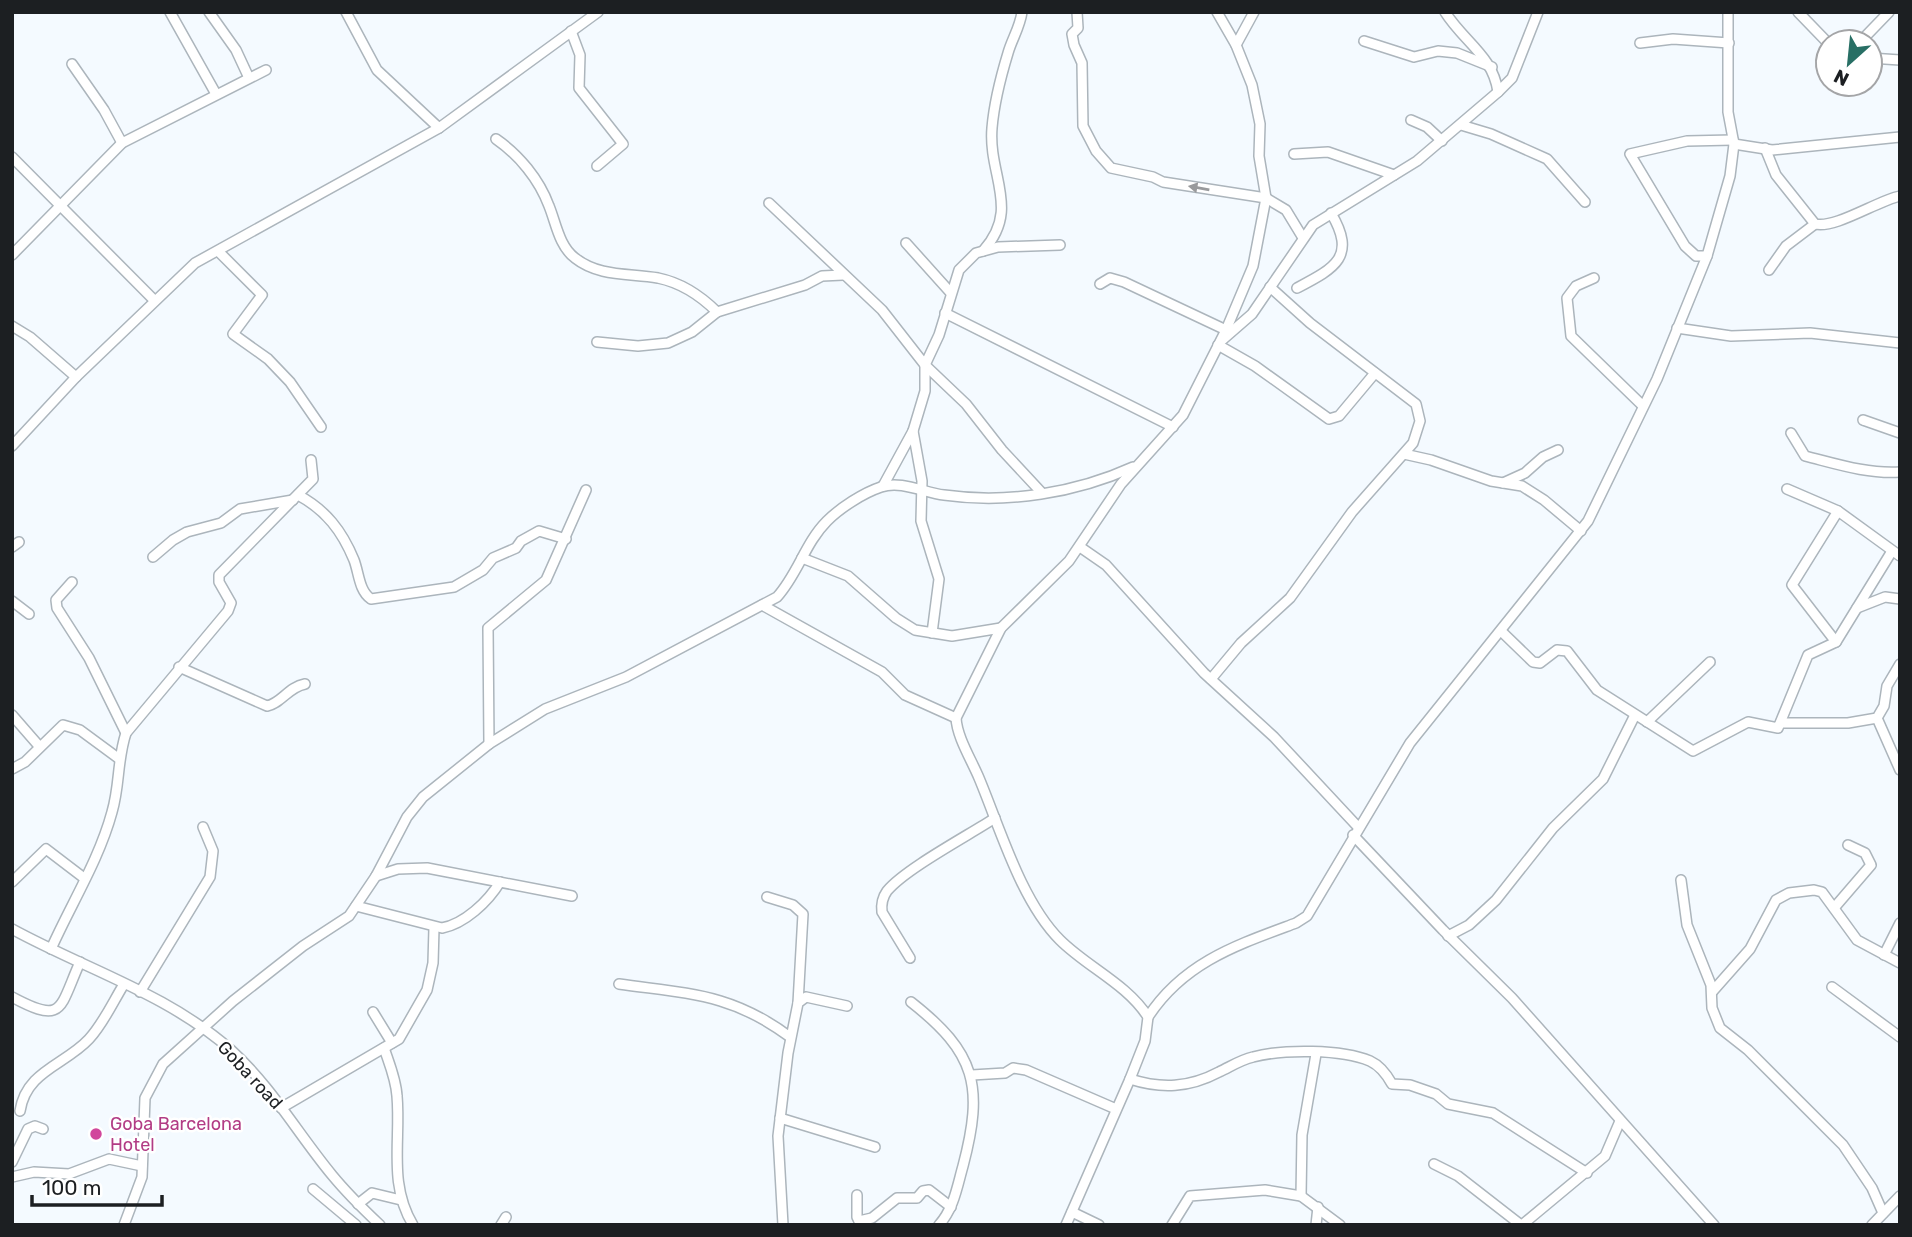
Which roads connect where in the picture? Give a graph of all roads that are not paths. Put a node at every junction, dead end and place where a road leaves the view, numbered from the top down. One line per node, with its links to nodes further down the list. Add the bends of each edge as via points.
1 (170, 12): 26 (street)
2 (209, 12): 24 (street)
3 (346, 12): 29 (street, via 377,70)
4 (598, 12): 16 (street)
5 (1022, 12): 50 (street, via 992,128 1004,210 999,229)
6 (1077, 12): 41 (street, one-way to 6, via 1163,182 1116,171 1105,163 1083,126 1082,63 1072,34 1078,28)
7 (1217, 12): 20 (street)
8 (1254, 12): 20 (street)
9 (1445, 12): 22 (street)
10 (1538, 12): 25 (street, via 1512,78)
11 (1728, 12): 19 (street)
12 (1798, 12): 15 (street)
13 (1889, 12): 14 (street)
14 (1874, 28)
15 (1814, 29)
16 (571, 32): 29 (street); 38 (street, via 580,55 579,88 623,144)
17 (1364, 41): 22 (street, via 1414,57 1438,51 1457,53)
18 (1640, 43): 19 (street, via 1673,39)
19 (1728, 43): 33 (street)
20 (1237, 46): 41 (street, via 1260,124 1259,156)
21 (72, 64): 34 (street)
22 (1492, 67): 25 (street)
23 (266, 69): 24 (street)
24 (249, 78): 26 (street)
25 (1498, 92): 28 (street)
26 (216, 94): 34 (street)
27 (1411, 120): 32 (street)
28 (1461, 125): 32 (street); 42 (street, via 1547,159)
29 (439, 128): 51 (street)
30 (1900, 137): 35 (street)
31 (496, 139): 62 (street, via 518,157 540,186 572,256 597,271 660,278 684,287)
32 (1442, 141): 39 (street)
33 (1733, 142): 35 (street); 53 (street, via 1730,176); 53 (street, via 1687,141 1629,154 1685,246 1696,256)
34 (122, 143): 44 (street)
35 (1765, 148): 46 (street, via 1776,176)
36 (1294, 154): 39 (street, via 1328,152)
37 (12, 157): 44 (street)
38 (597, 166)
39 (1394, 176): 45 (street)
40 (1900, 196): 46 (street, via 1830,224)
41 (1266, 198): 47 (street, via 1286,210); 66 (street, via 1256,256)
42 (1585, 202)
43 (769, 203): 55 (street)
44 (60, 207): 52 (street); 61 (street)
45 (1331, 213): 47 (street); 59 (street, via 1344,239 1341,256 1329,271)
46 (1815, 224): 54 (street, via 1786,246)
47 (1303, 238): 58 (street)
48 (906, 243): 60 (street)
49 (1059, 245): 50 (street)
50 (982, 251): 60 (street, via 959,270)
51 (219, 252): 61 (street, via 195,263); 75 (street, via 262,295 233,334 290,382)
52 (12, 255)
53 (1707, 256): 65 (street)
54 (1769, 270)
55 (843, 275): 62 (street, via 822,276); 70 (street, via 882,310)
56 (1594, 278): 73 (street, via 1576,286 1567,298 1571,336)
57 (1100, 284): 66 (street, via 1110,278 1124,282)
58 (1270, 287): 68 (street, via 1241,327); 71 (street)
59 (1297, 288)
60 (950, 292): 63 (street)
61 (154, 300): 72 (street)
62 (717, 312): 67 (street, via 678,340 656,346)
63 (945, 313): 70 (street); 76 (street)
64 (12, 326): 72 (street)
65 (1677, 328): 69 (street, via 1731,336 1810,333); 73 (street)
66 (1226, 330): 68 (street)
67 (597, 342)
68 (1219, 344): 71 (street, via 1329,419 1339,416); 76 (street)
69 (1900, 344)
70 (925, 365): 77 (street, via 925,391); 91 (street, via 966,404)
71 (1375, 373): 82 (street, via 1419,408 1417,433)
72 (76, 377): 80 (street)
73 (1643, 406): 94 (street)
74 (1863, 420): 79 (street)
75 (321, 427)
76 (1174, 427): 84 (street)
77 (913, 431): 87 (street); 90 (street)
78 (1791, 433): 85 (street, via 1805,456 1861,472)
79 (1900, 433)
80 (12, 446)
81 (1558, 450): 86 (street)
82 (1404, 454): 86 (street); 113 (street, via 1352,512 1290,598 1241,643)
83 (311, 460): 92 (street, via 314,475)
84 (1138, 465): 91 (street, via 1097,482); 96 (street)
85 (1900, 472)
86 (1502, 484): 94 (street, via 1522,486)
87 (883, 486): 90 (street); 99 (street, via 827,520)
88 (1787, 489): 93 (street)
89 (586, 491): 95 (street)
90 (921, 491): 91 (street, via 981,498); 108 (street, via 921,522 939,579)
91 (1042, 493)
92 (295, 498): 95 (street, via 330,518 355,562 364,593 371,599 454,587 539,531); 98 (street, via 240,509 211,527 187,532); 112 (street, via 219,575 231,603)
93 (1838, 511): 97 (street); 109 (street, via 1792,585)
94 (1581, 531): 107 (street)
95 (566, 539): 122 (street, via 546,580 488,628)
96 (1080, 547): 106 (street); 113 (street, via 1106,565)
97 (1896, 553): 104 (street)
98 (153, 557)
99 (802, 558): 103 (street, via 789,583); 108 (street, via 848,576 896,618)
100 (72, 582): 121 (street, via 56,600 57,608 89,658)
101 (1900, 599): 104 (street, via 1885,597)
102 (12, 601): 105 (street)
103 (762, 605): 117 (street, via 881,672 905,695); 122 (street, via 626,677 545,709)
104 (1857, 608): 109 (street)
105 (29, 614)
106 (1001, 628): 108 (street, via 952,636); 117 (street)
107 (1501, 631): 116 (street, via 1537,663 1557,650 1567,651 1597,690); 129 (street, via 1410,743)
108 (932, 633)
109 (1836, 642): 120 (street, via 1808,655)
110 (1710, 662): 119 (street)
111 (1900, 664): 118 (street)
112 (179, 667): 114 (street, via 267,706 294,686); 121 (street)
113 (1211, 679): 129 (street, via 1274,737)
114 (305, 684)
115 (12, 715): 123 (street)
116 (1635, 715): 119 (street); 143 (street, via 1603,779 1553,828 1496,900)
117 (957, 718): 127 (street)
118 (1877, 718): 120 (street); 126 (street)
119 (1647, 722): 120 (street, via 1693,751 1748,722 1774,728)
120 (1781, 723)
121 (126, 733): 124 (street)
122 (489, 744): 131 (street, via 423,797 407,817)
123 (39, 746): 124 (street, via 68,725); 125 (street)
124 (118, 758): 132 (street, via 113,811)
125 (12, 769)
126 (1900, 770)
127 (995, 818): 146 (street, via 887,891 882,912); 159 (street, via 1045,923)
128 (203, 827): 152 (street, via 213,851 210,877)
129 (1356, 831): 143 (street); 159 (street, via 1307,916 1203,961 1163,994)
130 (1848, 845): 139 (street, via 1865,853 1871,865)
131 (376, 876): 135 (street, via 398,869 428,868); 138 (street)
132 (84, 878): 134 (street, via 46,849); 144 (street)
133 (1681, 880): 153 (street, via 1692,944)
134 (12, 881)
135 (500, 882): 136 (street); 141 (street, via 486,900 453,926)
136 (572, 896)
137 (766, 897): 156 (street, via 793,905 803,914)
138 (356, 906): 141 (street); 160 (street, via 332,930 303,946)
139 (1834, 908): 145 (street, via 1857,940); 153 (street, via 1818,890 1782,896 1750,948)
140 (1900, 923): 145 (street)
141 (434, 928): 163 (street, via 427,990 405,1032)
142 (12, 929): 144 (street, Goba road)
143 (1448, 936): 171 (street, via 1512,998)
144 (51, 949): 147 (street, Goba road)
145 (1884, 955): 148 (street)
146 (910, 958)
147 (80, 962): 149 (street, Goba road); 154 (street, via 61,1006 53,1012 41,1012)
148 (1900, 962)
149 (124, 984): 152 (street, Goba road); 169 (street, via 91,1037 34,1080 25,1091)
150 (619, 984): 161 (street, via 687,991 720,1000 761,1016)
151 (1832, 987): 162 (street)
152 (140, 992): 160 (street, Goba road)
153 (1712, 992): 188 (street, via 1720,1028 1843,1145 1867,1178)
154 (12, 996)
155 (911, 1002): 165 (street, via 951,1037)
156 (798, 1003): 157 (street, via 806,997); 161 (street)
157 (847, 1006)
158 (373, 1012): 163 (street)
159 (1148, 1017): 166 (street)
160 (202, 1027): 167 (street, Goba road, via 232,1051); 176 (street, via 173,1051 148,1087)
161 (790, 1037): 170 (street)
162 (1900, 1037)
163 (388, 1046): 167 (street); 183 (street, via 398,1098 396,1178)
164 (1316, 1054): 166 (street, via 1258,1055 1216,1074 1169,1087); 177 (street, via 1336,1053 1373,1062 1392,1084 1410,1085 1436,1094 1448,1104 1493,1113); 181 (street, via 1302,1135)
165 (972, 1075): 168 (street, via 1026,1070); 185 (street, via 971,1136)
166 (1130, 1079): 168 (street)
167 (281, 1108): 184 (street, Goba road)
168 (1116, 1110): 187 (street)
169 (20, 1111)
170 (780, 1118): 173 (street); 194 (street)
171 (1620, 1121): 177 (street, via 1605,1156); 202 (street)
172 (43, 1129): 174 (street, via 28,1129)
173 (875, 1147)
174 (12, 1162)
175 (1434, 1164): 201 (street, via 1458,1176)
176 (142, 1166): 178 (street, via 108,1159 69,1174 33,1172); 189 (street)
177 (1587, 1173): 201 (street)
178 (12, 1177)
179 (313, 1189): 191 (street)
180 (857, 1195): 190 (street)
181 (1301, 1196): 186 (street); 198 (street, via 1265,1190 1195,1194 1186,1200)
182 (1899, 1199): 188 (street)
183 (401, 1200): 184 (street, via 372,1193); 193 (street)
184 (358, 1204): 192 (street, Goba road)
185 (951, 1207): 190 (street, via 929,1190 923,1191 917,1198 897,1198); 195 (street)
186 (1318, 1207): 199 (street); 200 (street)
187 (1072, 1212): 196 (street); 197 (street)
188 (1884, 1213): 203 (street)
189 (129, 1222)
190 (860, 1223)
191 (356, 1225)
192 (380, 1225)
193 (413, 1225)
194 (783, 1225)
195 (939, 1225)
196 (1066, 1225)
197 (1099, 1225)
198 (1172, 1225)
199 (1316, 1225)
200 (1340, 1225)
201 (1522, 1225)
202 (1714, 1225)
203 (1871, 1225)

